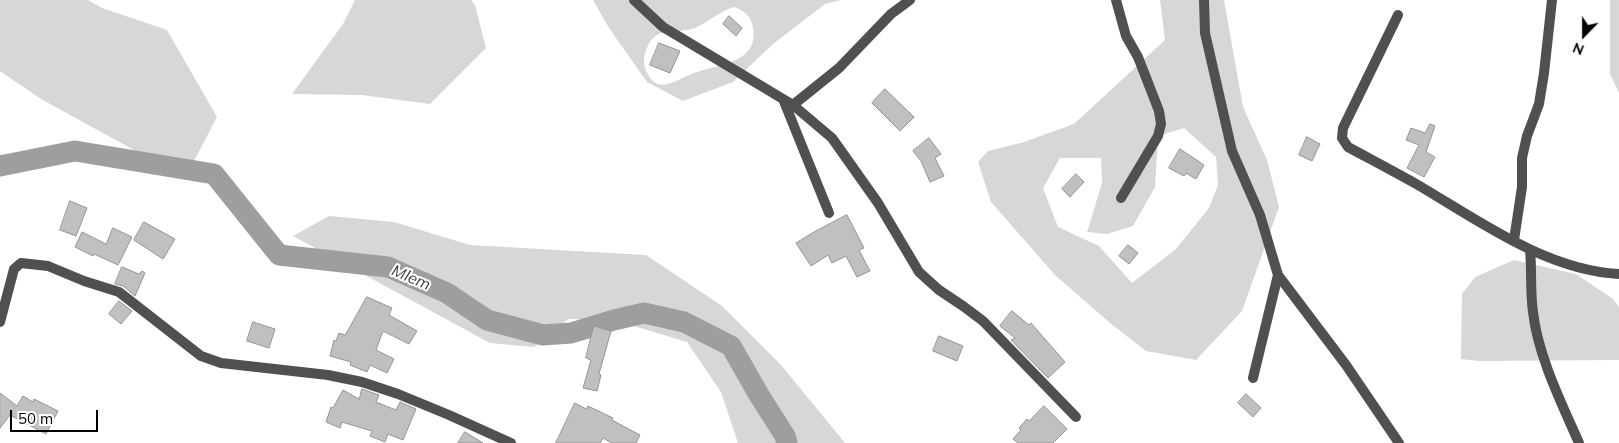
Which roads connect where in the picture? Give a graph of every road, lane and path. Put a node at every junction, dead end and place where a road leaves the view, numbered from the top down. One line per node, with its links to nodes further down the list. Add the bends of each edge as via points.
1 (634, 0): 7 (street, via 663,27)
2 (910, 0): 8 (street, via 891,14 839,68)
3 (1116, 0): 9 (street, via 1126,36 1159,111 1161,124 1158,136)
4 (1204, 0): 14 (street, via 1205,33 1232,151 1260,215)
5 (1552, 0): 11 (street, via 1539,104 1522,158 1522,187)
6 (1398, 15): 11 (street, via 1343,128 1342,138 1348,147)
7 (783, 99): 8 (street); 10 (street)
8 (793, 105): 17 (street, via 832,138 878,203 919,272 983,321)
9 (1121, 198)
10 (829, 213)
11 (1514, 240): 12 (street)
12 (1530, 250): 13 (street, via 1572,265); 20 (street, via 1533,312 1539,342 1555,390)
13 (1619, 274)
14 (1278, 275): 16 (street); 19 (street, via 1346,365)
15 (0, 322): 18 (street, via 14,269 21,263 48,266 119,292 201,356 221,363 362,382 449,414)
16 (1252, 378)
17 (1076, 417)
18 (511, 443)
19 (1399, 443)
20 (1579, 443)

